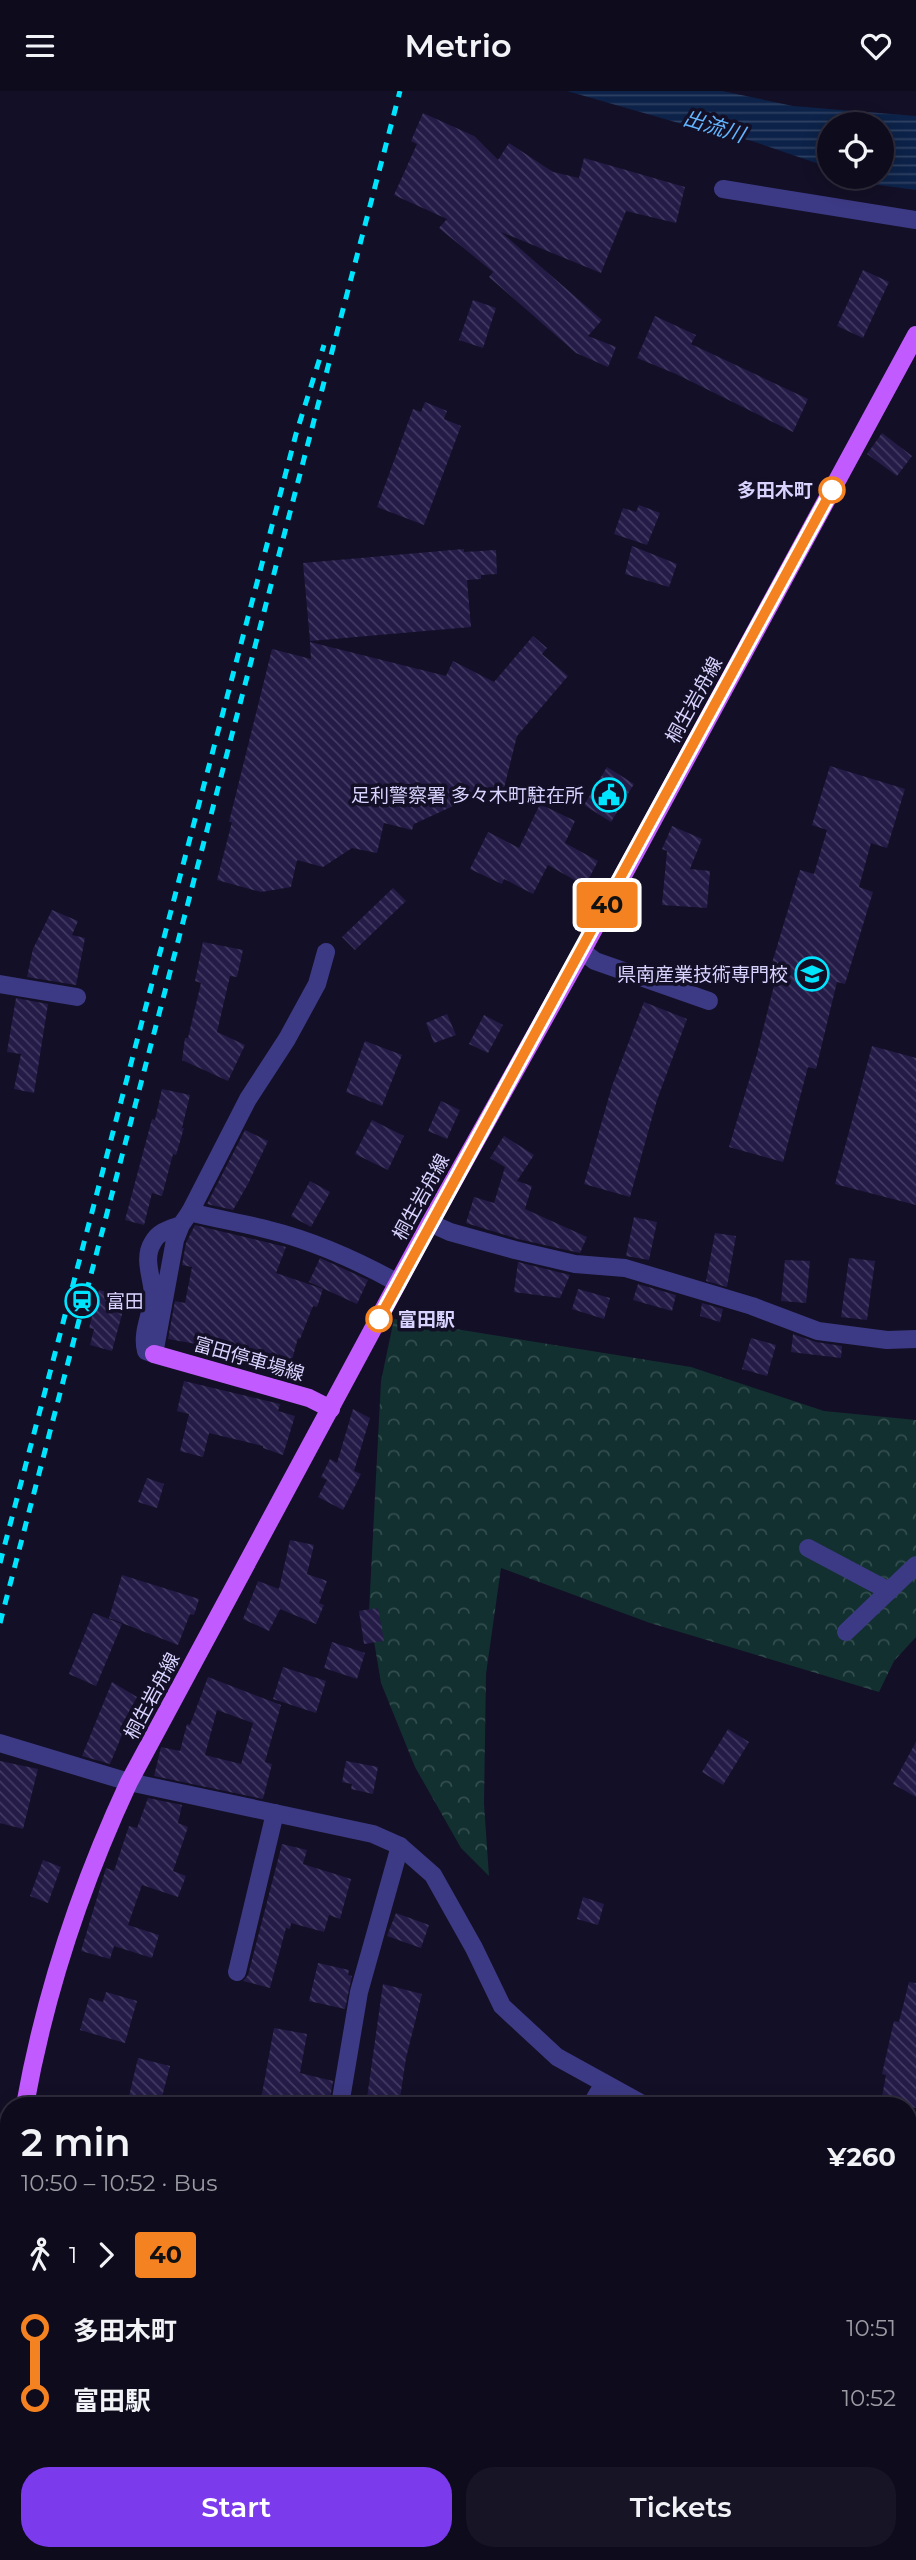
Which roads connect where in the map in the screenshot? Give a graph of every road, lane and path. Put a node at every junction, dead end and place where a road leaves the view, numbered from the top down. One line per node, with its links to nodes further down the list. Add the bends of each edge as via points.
1 (723, 189): 2 (street)
2 (916, 220)
3 (916, 335): 4 (main road, 桐生岩舟線)
4 (582, 951): 8 (street, via 594,961); 10 (main road, 桐生岩舟線)
5 (326, 952): 9 (street, via 317,984 248,1099)
6 (0, 984): 7 (street)
7 (77, 997)
8 (709, 1001)
9 (185, 1218): 11 (street, via 269,1230 326,1249); 13 (street, via 175,1240); 13 (street, via 160,1233 148,1250 153,1300 144,1342 146,1351)
10 (430, 1223): 11 (main road, 桐生岩舟線); 12 (street, via 575,1264 625,1268 818,1331)
11 (398, 1283): 14 (main road, 桐生岩舟線)
12 (916, 1339)
13 (154, 1354): 14 (main road, 富田停車場線, via 309,1398)
14 (331, 1409): 20 (main road, 桐生岩舟線)
15 (808, 1548): 17 (street)
16 (914, 1570): 17 (street)
17 (889, 1591): 18 (street)
18 (846, 1632)
19 (0, 1743): 20 (street)
20 (129, 1782): 21 (street); 25 (main road, 桐生岩舟線, via 94,1858 71,1924)
21 (275, 1813): 22 (street, via 373,1834); 23 (street)
22 (400, 1846): 24 (street, via 433,1875 502,2006 557,2057); 26 (street, via 359,1992)
23 (237, 1972)
24 (604, 2083): 27 (street); 28 (street)
25 (26, 2097)
26 (341, 2097)
27 (596, 2097)
28 (629, 2097)

